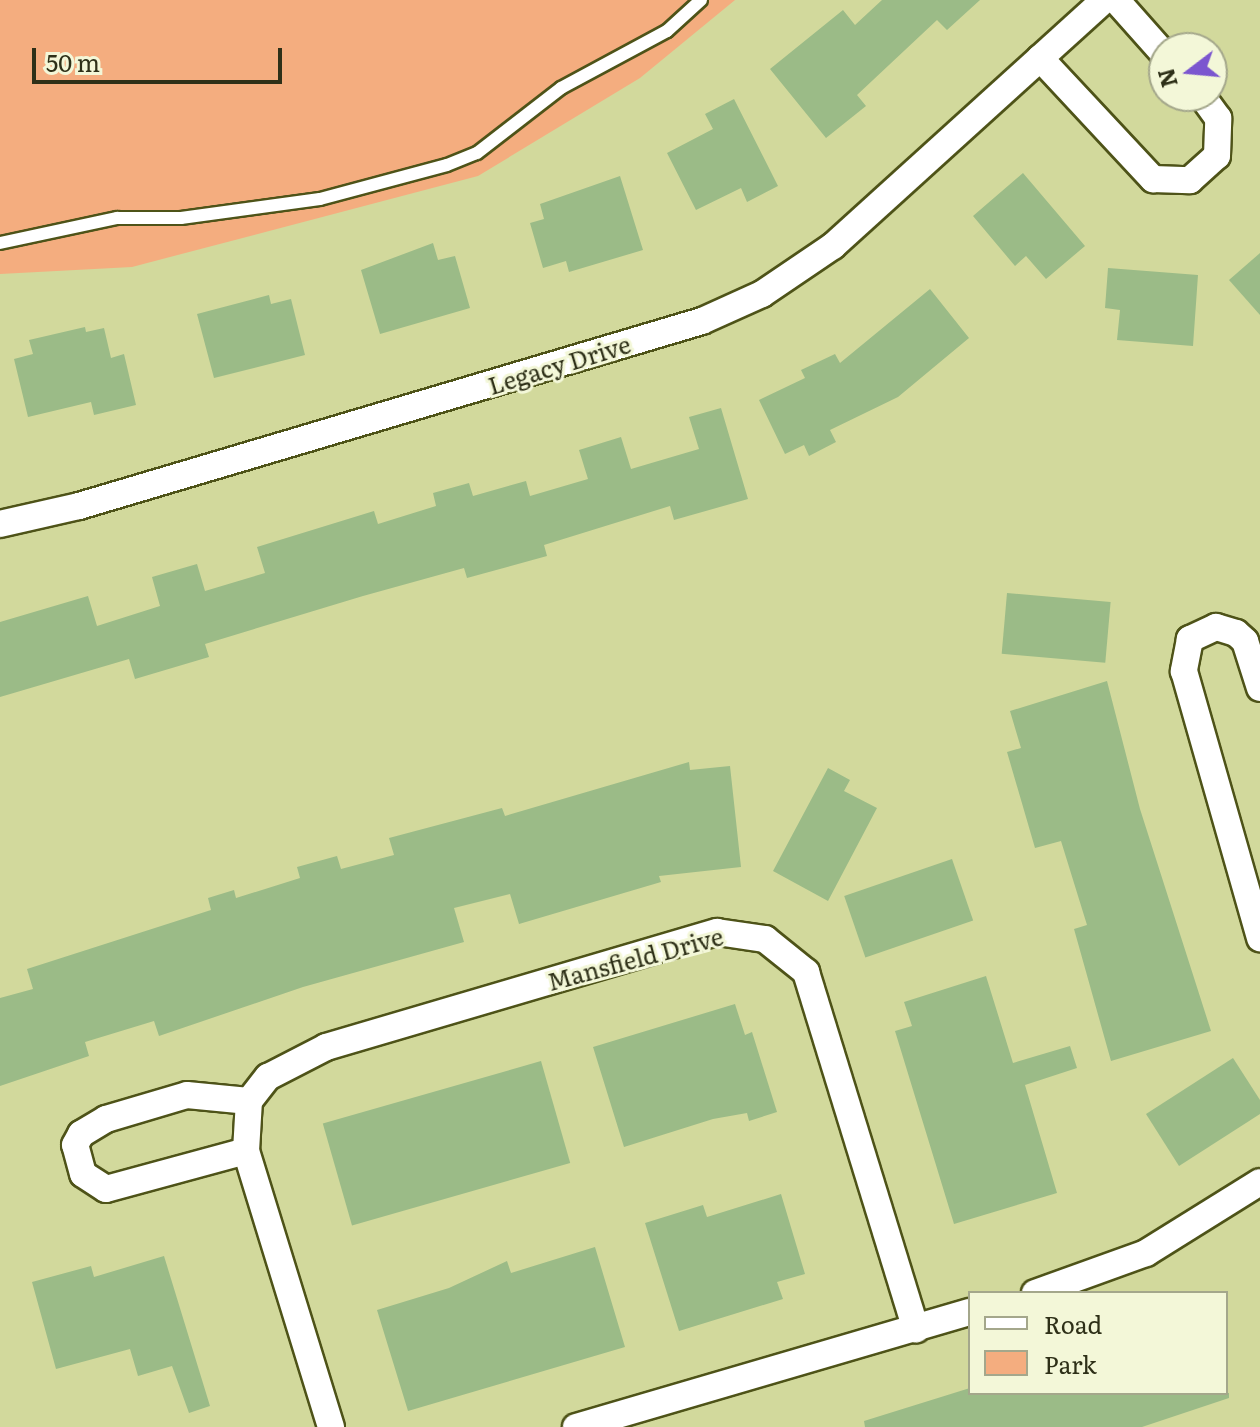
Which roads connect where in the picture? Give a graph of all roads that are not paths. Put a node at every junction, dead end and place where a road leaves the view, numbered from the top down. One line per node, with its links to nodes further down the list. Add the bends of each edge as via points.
1 (701, 0): 7 (lane, via 667,31 561,88 477,153 447,165 320,199 181,218 117,218)
2 (1104, 0): 5 (street, Legacy Drive)
3 (1116, 0): 4 (street)
4 (1148, 36)
5 (1040, 58): 6 (street, via 1153,179 1190,180 1217,156); 8 (street, Legacy Drive, via 833,246 792,276 726,310 79,506)
6 (1214, 112)
7 (0, 243)
8 (0, 524)
9 (1260, 688): 10 (street, via 1245,641 1236,633 1216,627 1190,639 1184,671)
10 (1260, 938)
11 (249, 1101): 12 (street); 12 (street, via 187,1095 106,1119 81,1134 75,1145 83,1174 106,1189); 16 (street, Mansfield Drive, via 268,1077 326,1047 694,937 738,932 765,939 806,972 819,1000)
12 (246, 1151): 17 (street)
13 (1260, 1182): 14 (street, via 1146,1253)
14 (1041, 1291)
15 (968, 1313): 16 (street)
16 (916, 1329): 18 (street)
17 (331, 1427)
18 (576, 1427)

